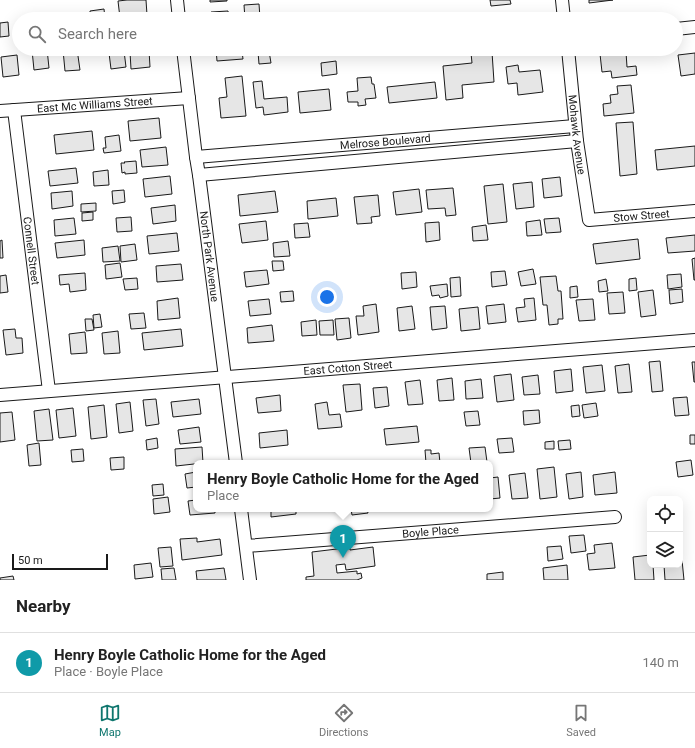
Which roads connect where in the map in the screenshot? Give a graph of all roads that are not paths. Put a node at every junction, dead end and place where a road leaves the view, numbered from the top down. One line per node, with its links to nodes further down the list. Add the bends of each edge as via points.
1 (177, 0): 3 (street)
2 (562, 0): 4 (street)
3 (178, 12)
4 (563, 12)
5 (695, 28): 6 (street)
6 (683, 29)
7 (184, 56): 9 (street, North Park Avenue)
8 (569, 56): 12 (street, Mohawk Avenue)
9 (189, 98): 10 (street, East Mc Williams Street); 14 (street, North Park Avenue)
10 (14, 110): 11 (street, East Mc Williams Street); 20 (street, Connell Street)
11 (0, 111)
12 (575, 126): 13 (street, Mohawk Avenue); 14 (street, Melrose Boulevard)
13 (577, 141): 15 (street, Melrose Boulevard); 17 (street, Mohawk Avenue)
14 (196, 157): 15 (street, North Park Avenue)
15 (199, 175): 19 (street, North Park Avenue)
16 (695, 211): 17 (street, Stow Street)
17 (589, 220)
18 (695, 340): 19 (street, East Cotton Street)
19 (225, 377): 20 (street, East Cotton Street); 22 (street, North Park Avenue)
20 (49, 391): 21 (street, East Cotton Street)
21 (0, 395)
22 (236, 460)
23 (241, 512): 25 (street)
24 (615, 517): 25 (street, Boyle Place)
25 (246, 546): 26 (street)
26 (250, 580)

